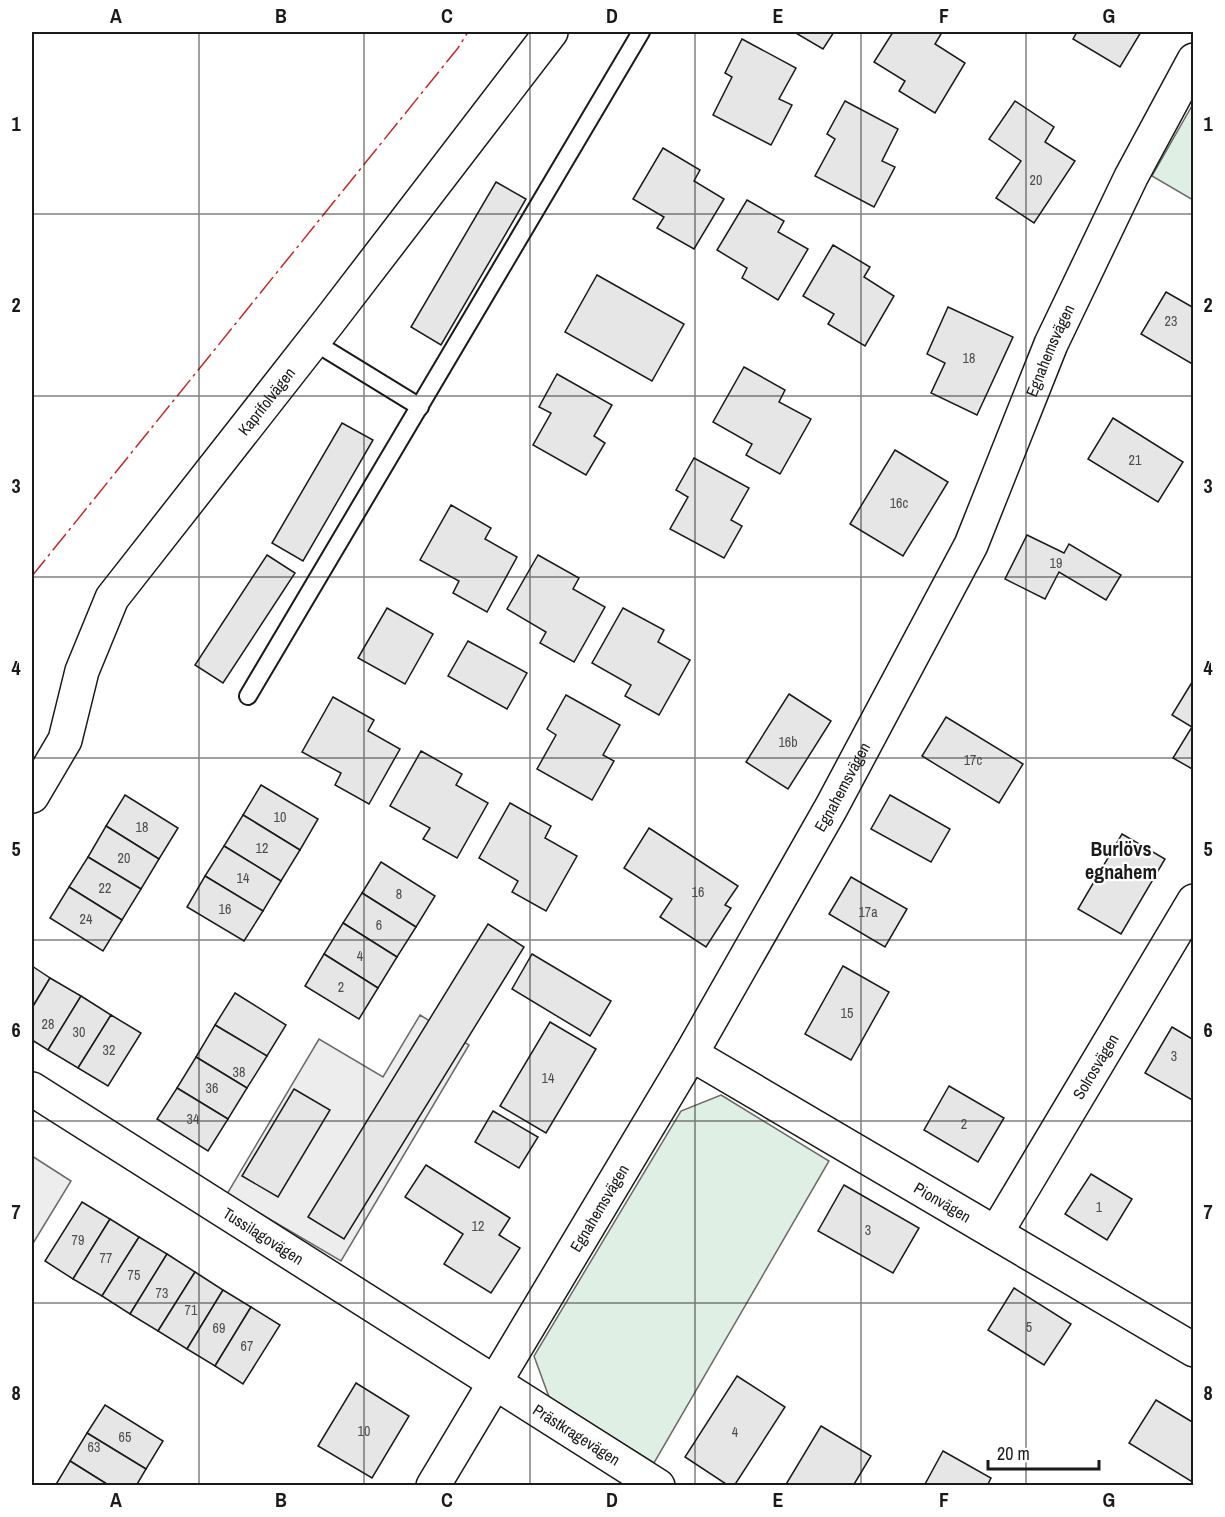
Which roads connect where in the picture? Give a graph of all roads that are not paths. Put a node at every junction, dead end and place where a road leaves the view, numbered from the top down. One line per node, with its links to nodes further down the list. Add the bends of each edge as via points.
1 (551, 32): 4 (street, Kaprifolvägen)
2 (641, 32): 5 (lane)
3 (1194, 60): 9 (street, Egnahemsvägen, via 1131,177 1051,344 971,546 831,808)
4 (314, 342): 5 (lane); 7 (street, Kaprifolvägen, via 112,598 82,671 65,740)
5 (420, 407): 6 (lane)
6 (248, 696)
7 (32, 796)
8 (1194, 901): 11 (street, Solrosvägen)
9 (692, 1054): 11 (street, Pionvägen); 13 (street, Egnahemsvägen)
10 (32, 1089): 13 (street, Tussilagovägen)
11 (996, 1233): 12 (street, Pionvägen)
12 (1194, 1350)
13 (495, 1383): 14 (street, Egnahemsvägen); 15 (street, Prästkragevägen)
14 (433, 1485)
15 (658, 1485)

